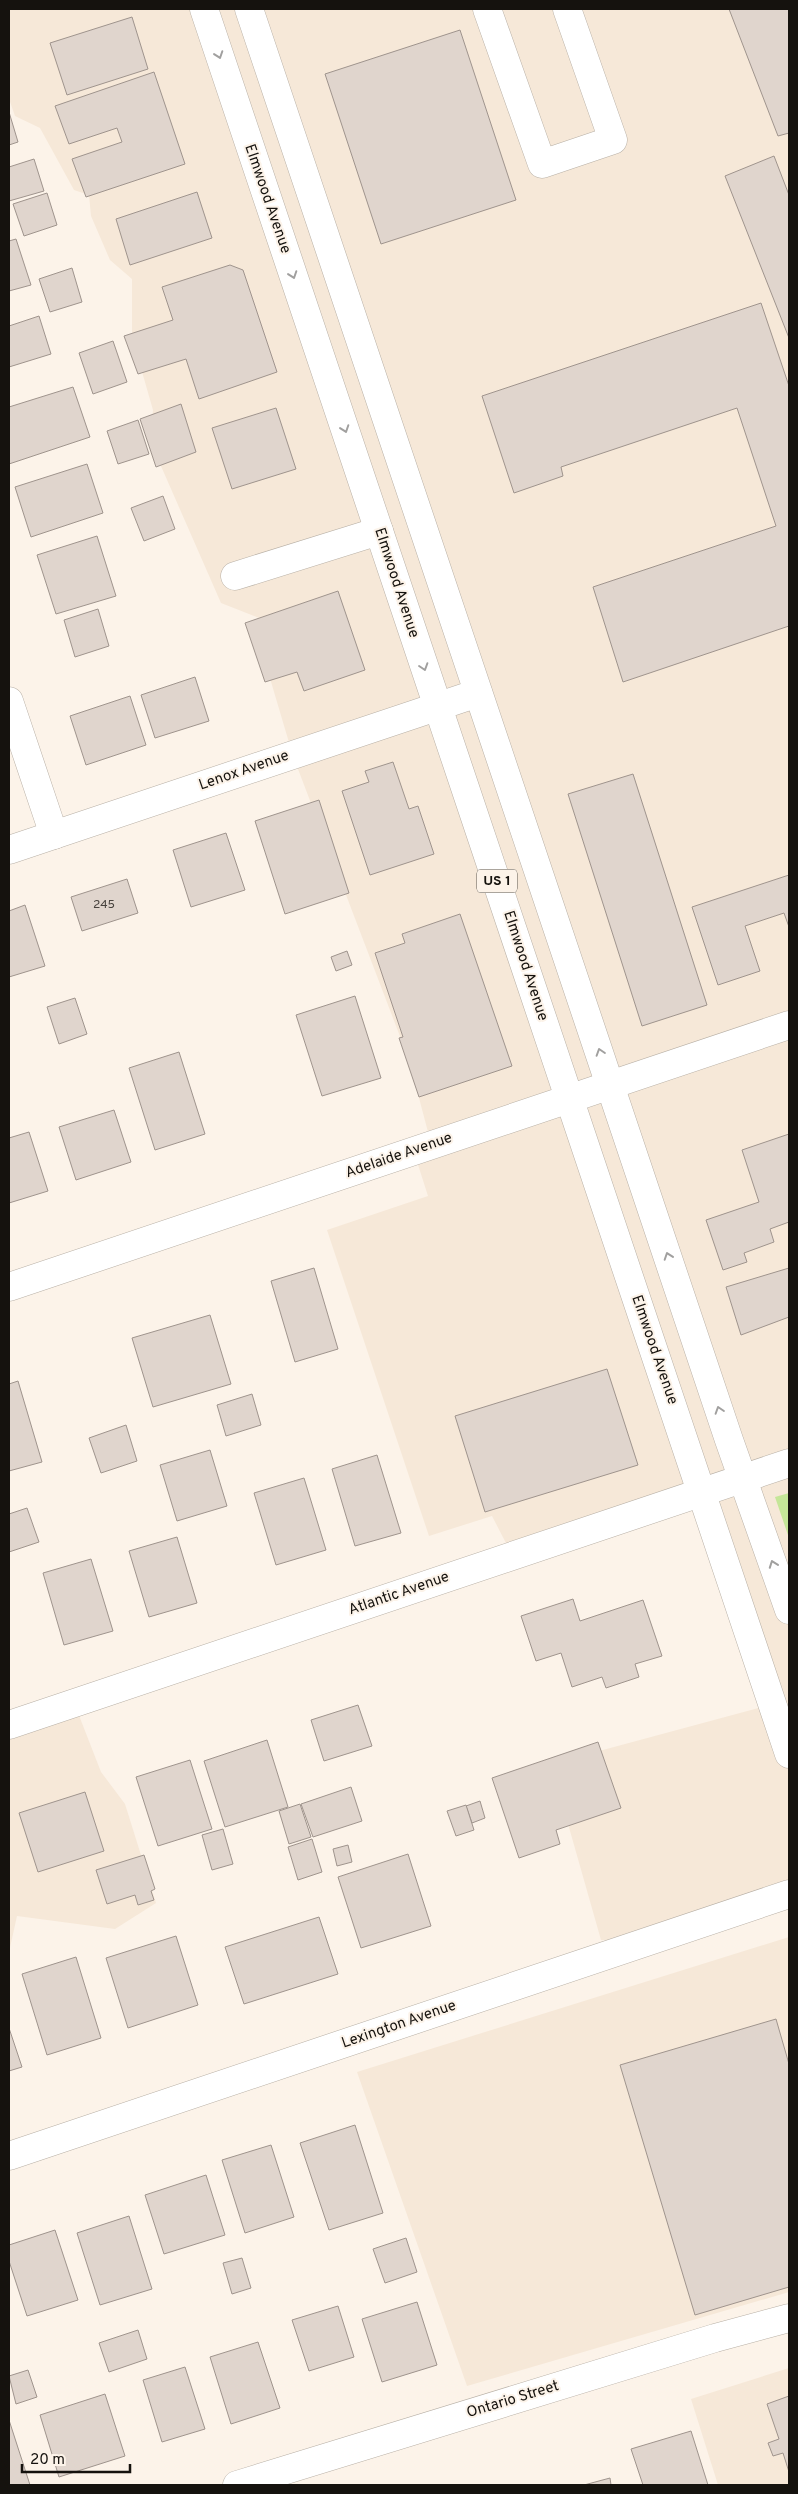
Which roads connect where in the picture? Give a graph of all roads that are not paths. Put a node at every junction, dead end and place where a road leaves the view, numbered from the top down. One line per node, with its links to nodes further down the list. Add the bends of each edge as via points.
1 (204, 9): 5 (street, Elmwood Avenue / US 1, one-way to 5)
2 (249, 9): 7 (street, US 1)
3 (487, 9): 4 (street, via 542,164 613,140)
4 (567, 9)
5 (379, 531): 6 (street); 9 (street, Elmwood Avenue / US 1, one-way to 9)
6 (235, 576)
7 (478, 692): 9 (street, Lenox Avenue); 13 (street, US 1, one-way to 7)
8 (9, 701): 10 (street)
9 (437, 706): 10 (street, Lenox Avenue); 14 (street, Elmwood Avenue / US 1)
10 (54, 835): 11 (street, Lenox Avenue)
11 (9, 850)
12 (789, 1025): 13 (street, Adelaide Avenue)
13 (610, 1086): 14 (street, Adelaide Avenue); 17 (street, US 1, one-way to 13)
14 (570, 1099): 15 (street, Adelaide Avenue); 18 (street, Elmwood Avenue / US 1)
15 (9, 1288)
16 (789, 1463): 17 (street, Atlantic Avenue)
17 (742, 1478): 18 (street, Atlantic Avenue); 19 (street, US 1, one-way to 17)
18 (701, 1492): 20 (street, Atlantic Avenue); 21 (street, Elmwood Avenue / US 1)
19 (789, 1610)
20 (9, 1725)
21 (789, 1754)
22 (789, 1894): 23 (street, Lexington Avenue)
23 (9, 2156)
24 (789, 2318): 25 (street, Ontario Street)
25 (237, 2485)

